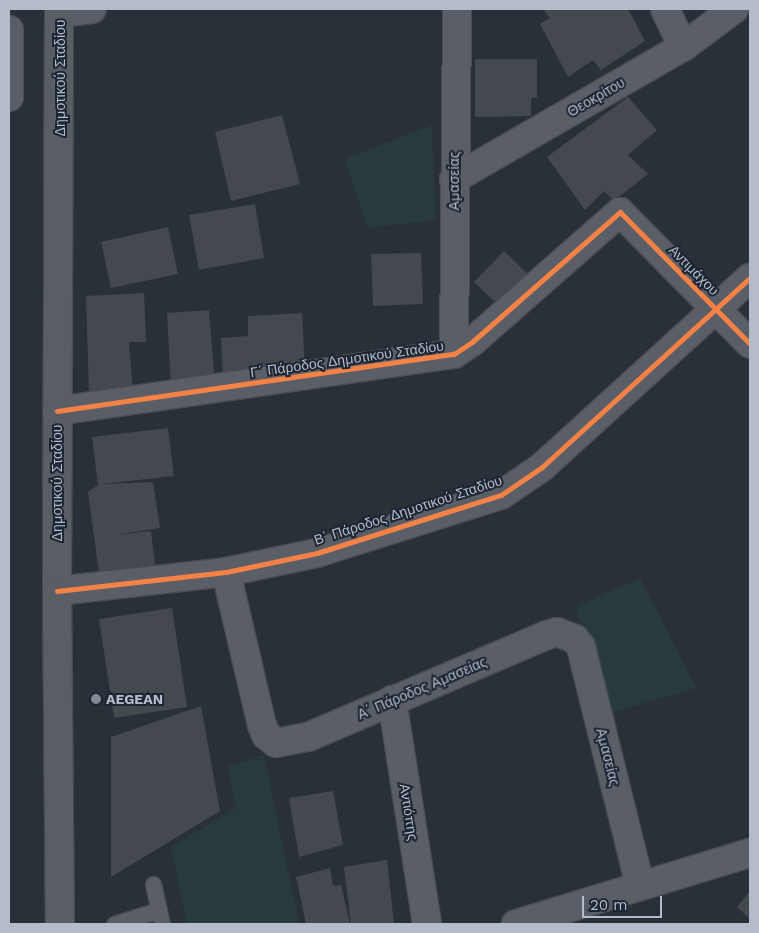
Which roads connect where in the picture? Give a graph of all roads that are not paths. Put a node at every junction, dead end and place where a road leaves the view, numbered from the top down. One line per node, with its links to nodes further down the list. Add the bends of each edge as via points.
1 (92, 9): 5 (street)
2 (457, 9): 10 (street, Αμασείας)
3 (665, 9): 7 (street)
4 (734, 9): 7 (street, Θεοκρίτου)
5 (60, 10): 16 (main road, Δημοτικού Σταδίου)
6 (9, 30): 8 (street)
7 (683, 47): 10 (street, Θεοκρίτου)
8 (9, 50): 9 (street)
9 (9, 97)
10 (454, 179): 15 (street, Αμασείας)
11 (620, 212): 13 (street, Αντιμάχου); 15 (street, Γ΄ Πάροδος Δημοτικού Σταδίου, via 472,342)
12 (750, 278): 13 (street, Β΄ Πάροδος Δημοτικού Σταδίου)
13 (718, 310): 14 (street, Αντιμάχου); 17 (street, Β΄ Πάροδος Δημοτικού Σταδίου, via 542,467 501,495 317,553)
14 (750, 344)
15 (454, 354): 16 (street, Γ΄ Πάροδος Δημοτικού Σταδίου)
16 (57, 411): 18 (main road, Δημοτικού Σταδίου)
17 (226, 572): 18 (street, Β΄ Πάροδος Δημοτικού Σταδίου); 20 (street, Α΄ Πάροδος Αμασείας, via 262,725 266,735 276,743 308,737)
18 (57, 591): 25 (main road, Δημοτικού Σταδίου)
19 (567, 634): 20 (street, Α΄ Πάροδος Αμασείας, via 548,635); 23 (street, Αμασείας, via 581,647)
20 (392, 700): 27 (street, Αντιόπης)
21 (750, 853): 23 (street)
22 (153, 884): 24 (lane)
23 (640, 886): 28 (street)
24 (160, 917): 26 (lane)
25 (60, 924)
26 (114, 924)
27 (427, 924)
28 (516, 924)

